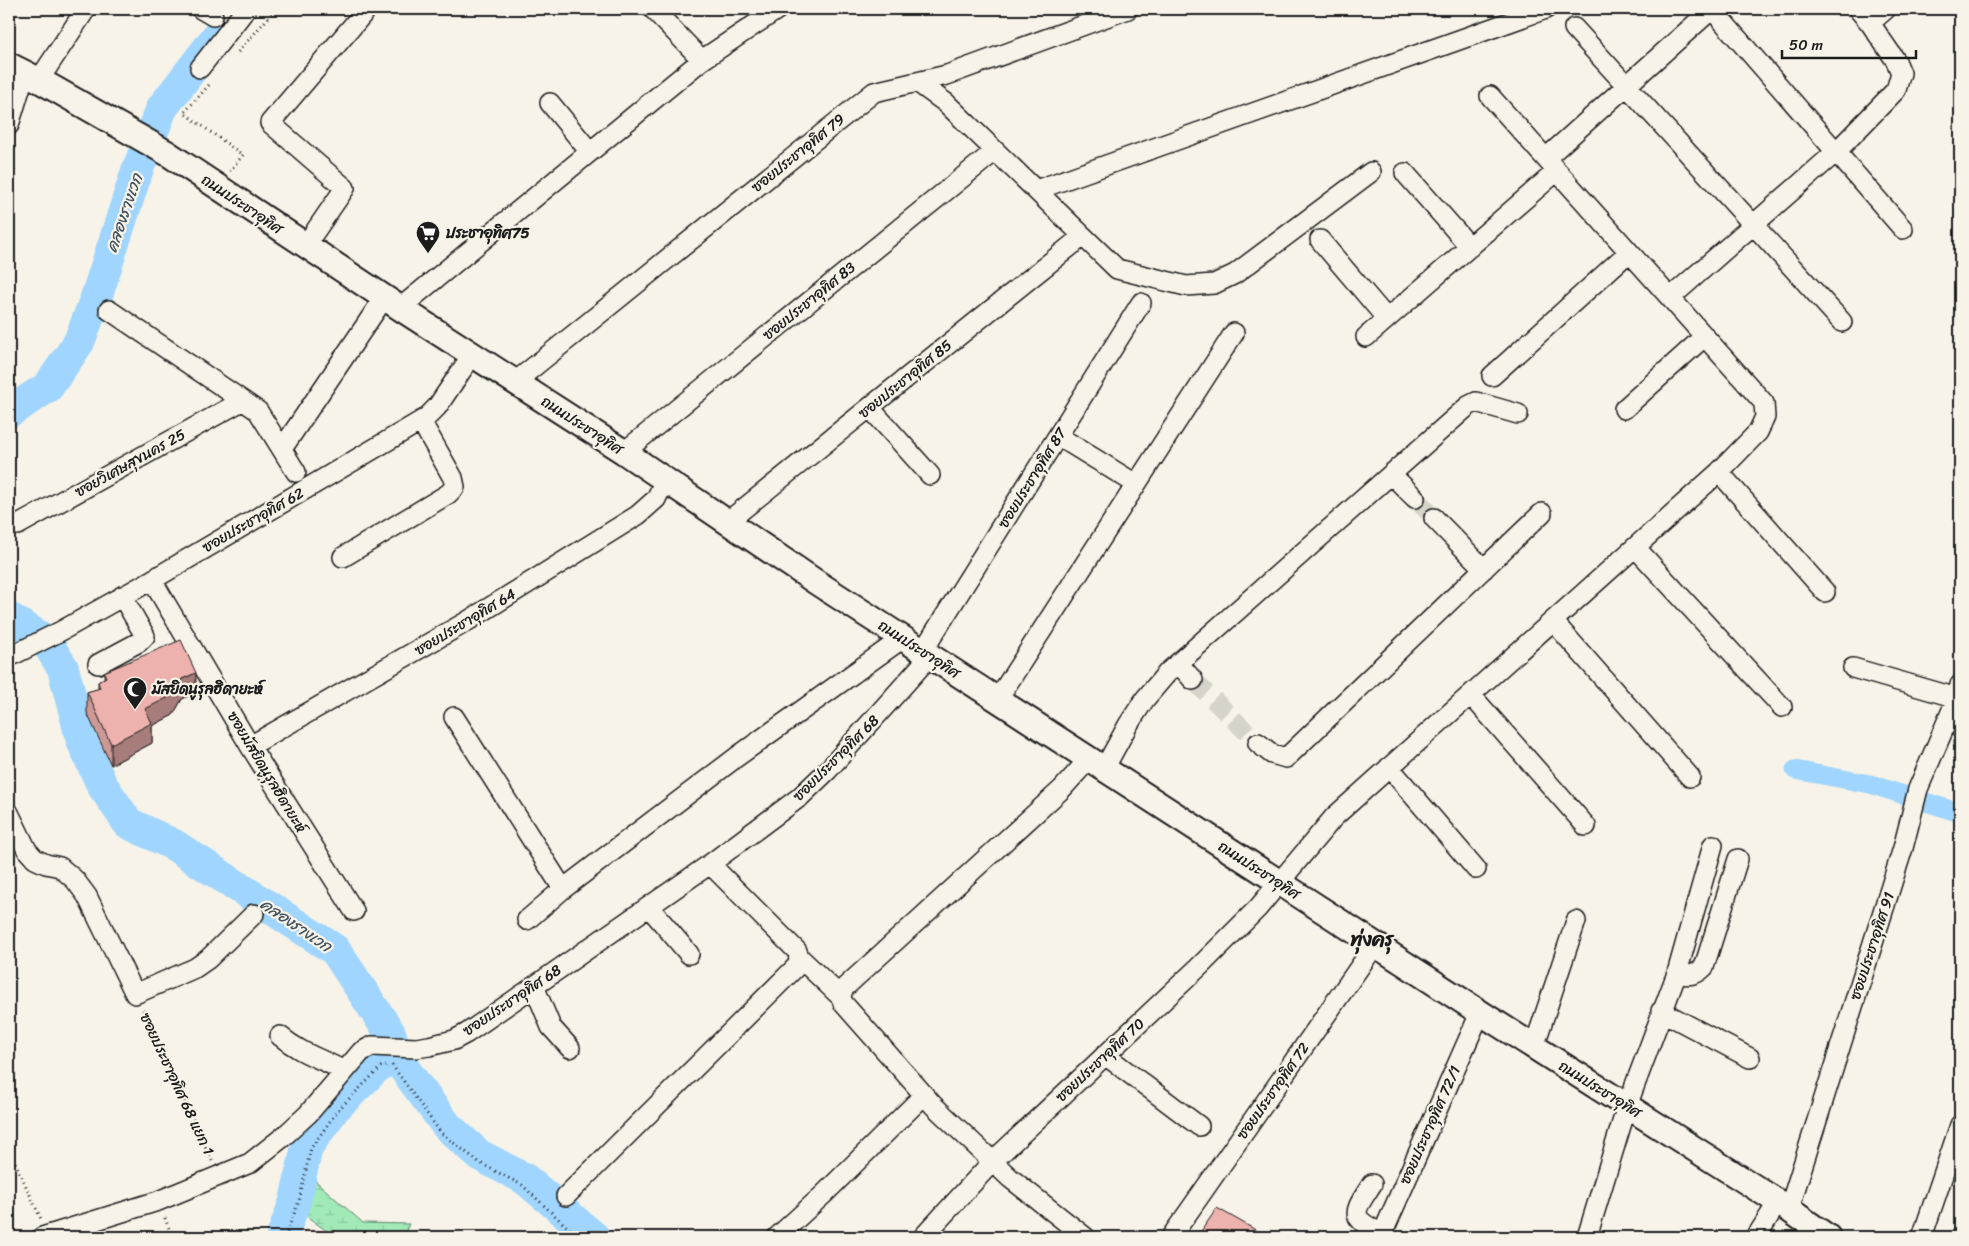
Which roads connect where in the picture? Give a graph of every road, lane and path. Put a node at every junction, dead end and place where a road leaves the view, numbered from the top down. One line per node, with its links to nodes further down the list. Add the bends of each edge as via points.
1 (86, 9): 16 (street)
2 (246, 9): 17 (street)
3 (276, 9): 14 (path)
4 (366, 9): 35 (street, via 270,123 345,188)
5 (653, 9): 15 (street)
6 (778, 9): 15 (street)
7 (1128, 9): 18 (street, ซอยประชาอุทิศ 79, via 947,75)
8 (1546, 9): 30 (street)
9 (1712, 9): 19 (street); 25 (street)
10 (1858, 9): 12 (street)
11 (1886, 9): 12 (street)
12 (1870, 23): 25 (street, via 1901,73 1896,90)
13 (1574, 28): 19 (street)
14 (236, 54)
15 (702, 60): 24 (street)
16 (24, 72): 22 (street); 29 (main road, ถนนประชาอุทิศ, via 167,153)
17 (205, 76): 29 (path, via 184,113 243,155)
18 (917, 82): 23 (street, via 946,103); 49 (street, ซอยประชาอุทิศ 79, via 874,92)
19 (1627, 85): 26 (street); 31 (street)
20 (1490, 96): 26 (street, ซอยประชาอุทิศ 70)
21 (550, 103): 24 (street)
22 (9, 125)
23 (995, 151): 30 (street); 57 (street, ซอยประชาอุทิศ 83)
24 (590, 152): 39 (street)
25 (1836, 152): 31 (street); 32 (street)
26 (1552, 165): 36 (street); 37 (street, ซอยประชาอุทิศ 70)
27 (1371, 172): 33 (street, via 1235,274 1214,284 1186,286 1117,269)
28 (1405, 173): 36 (street)
29 (217, 188): 35 (main road, ถนนประชาอุทิศ)
30 (1036, 190): 33 (street)
31 (1754, 225): 38 (street); 43 (street)
32 (1903, 229)
33 (1083, 236): 51 (street, ซอยประชาอุทิศ 85)
34 (1320, 240): 42 (street)
35 (305, 246): 39 (main road, ถนนประชาอุทิศ)
36 (1470, 247): 42 (street)
37 (1629, 252): 38 (street, ซอยประชาอุทิศ 70); 48 (street)
38 (1670, 298): 45 (street, ซอยประชาอุทิศ 70)
39 (392, 303): 47 (main road, ถนนประชาอุทิศ); 56 (street)
40 (1141, 303): 55 (street, ซอยประชาอุทิศ 87)
41 (109, 310): 50 (street)
42 (1387, 319): 46 (street)
43 (1842, 322)
44 (1234, 333): 63 (street)
45 (1704, 336): 52 (street); 59 (street, ซอยประชาอุทิศ 70, via 1764,403 1765,417 1758,432)
46 (1366, 337)
47 (472, 355): 49 (main road, ถนนประชาอุทิศ); 54 (street, ซอยประชาอุทิศ 62, via 437,407)
48 (1492, 376)
49 (515, 382): 57 (main road, ถนนประชาอุทิศ)
50 (242, 401): 56 (street, via 258,411); 68 (street, ซอยวิเศษสุขนคร 25)
51 (870, 408): 60 (street); 67 (street, ซอยประชาอุทิศ 85)
52 (1624, 409)
53 (1518, 414): 61 (street, via 1476,402)
54 (421, 422): 70 (street, via 453,478 454,487 448,494); 72 (street, ซอยประชาอุทิศ 62)
55 (1058, 436): 63 (street); 77 (street, ซอยประชาอุทิศ 87)
56 (282, 449): 58 (street)
57 (624, 452): 62 (main road, ถนนประชาอุทิศ)
58 (296, 472)
59 (1719, 472): 69 (street, ซอยประชาอุทิศ 70); 73 (street)
60 (930, 475)
61 (1392, 475): 64 (street); 79 (street)
62 (665, 480): 67 (main road, ถนนประชาอุทิศ); 89 (street, ซอยประชาอุทิศ 64, via 656,499 638,515 466,622)
63 (1136, 484): 85 (street)
64 (1415, 498)
65 (1542, 513): 71 (street)
66 (1434, 518): 71 (street)
67 (728, 522): 76 (main road, ถนนประชาอุทิศ)
68 (18, 526)
69 (1635, 547): 75 (street, ซอยประชาอุทิศ 70); 86 (street)
70 (343, 557)
71 (1484, 569): 88 (street, via 1286,758 1272,754)
72 (152, 580): 74 (street, ซอยประชาอุทิศ 62); 89 (street, ซอยมัสยิดนูรุลฮิดายะห์)
73 (1825, 592)
74 (122, 596): 78 (street, ซอยประชาอุทิศ 62); 80 (street, via 145,636)
75 (1553, 621): 84 (street, ซอยประชาอุทิศ 70); 92 (street)
76 (902, 638): 77 (main road, ถนนประชาอุทิศ); 100 (street, via 738,756)
77 (926, 654): 85 (main road, ถนนประชาอุทิศ); 97 (street, ซอยประชาอุทิศ 68, via 828,770 800,797)
78 (9, 657)
79 (1178, 663): 82 (street); 90 (street, via 1145,699)
80 (98, 664)
81 (1853, 668): 83 (street)
82 (1193, 680)
83 (1959, 692): 132 (street, ซอยประชาอุทิศ 91, via 1918,789 1912,817)
84 (1471, 694): 91 (street, ซอยประชาอุทิศ 70); 94 (street)
85 (997, 700): 90 (main road, ถนนประชาอุทิศ)
86 (1782, 707)
87 (454, 717): 100 (street)
88 (1258, 743)
89 (250, 746): 102 (street, ซอยมัสยิดนูรุลฮิดายะห์)
90 (1096, 764): 99 (main road, ถนนประชาอุทิศ); 112 (street, via 1062,789 843,989)
91 (1390, 767): 98 (street); 99 (street, ซอยประชาอุทิศ 70, via 1334,817)
92 (1690, 777)
93 (9, 813): 111 (street, ซอยประชาอุทิศ 68 แยก 1, via 27,850 35,859 60,867 87,896)
94 (1586, 826)
95 (1713, 845): 109 (street)
96 (1738, 859): 109 (street, via 1704,967 1689,976)
97 (710, 864): 101 (street, ซอยประชาอุทิศ 68); 108 (street)
98 (1476, 869)
99 (1279, 882): 106 (main road, ถนนประชาอุทิศ); 118 (street, ซอยประชาอุทิศ 70, via 1258,908 1201,965)
100 (563, 889): 104 (street)
101 (649, 907): 107 (street); 110 (street, ซอยประชาอุทิศ 68)
102 (354, 912)
103 (254, 914): 111 (street, ซอยประชาอุทิศ 68 แยก 1, via 195,968)
104 (527, 920)
105 (1576, 921): 116 (street)
106 (1375, 945): 114 (main road, ถนนประชาอุทิศ); 140 (street, ซอยประชาอุทิศ 72)
107 (689, 954)
108 (800, 957): 112 (street); 131 (street, via 798,965)
109 (1677, 973): 113 (street)
110 (534, 986): 117 (street, via 551,1027); 122 (street, ซอยประชาอุทิศ 68, via 454,1040 416,1048 372,1046 361,1052)
111 (135, 994): 129 (path, ซอยประชาอุทิศ 68 แยก 1)
112 (841, 997): 123 (street, via 857,1021)
113 (1661, 1011): 119 (street); 124 (street)
114 (1480, 1013): 116 (main road, ถนนประชาอุทิศ); 134 (street, ซอยประชาอุทิศ 72/1)
115 (280, 1036): 122 (street, via 309,1056)
116 (1534, 1047): 124 (main road, ถนนประชาอุทิศ)
117 (570, 1048)
118 (1105, 1055): 126 (street); 128 (street, ซอยประชาอุทิศ 70)
119 (1750, 1058)
120 (390, 1059): 121 (path)
121 (391, 1064): 135 (path, via 381,1067 338,1110 311,1148 299,1201); 136 (path, via 441,1133 480,1163 522,1185)
122 (344, 1071): 129 (street, ซอยประชาอุทิศ 68, via 308,1114 272,1146 250,1162)
123 (924, 1095): 128 (street); 137 (street)
124 (1627, 1106): 132 (main road, ถนนประชาอุทิศ); 141 (street)
125 (1960, 1125): 144 (street)
126 (1199, 1126)
127 (9, 1149): 133 (path)
128 (993, 1162): 138 (street, ซอยประชาอุทิศ 70); 139 (street)
129 (218, 1175): 133 (street, ซอยประชาอุทิศ 68, via 158,1201)
130 (1372, 1184): 134 (street, via 1356,1209 1357,1216)
131 (566, 1196)
132 (1783, 1205): 142 (street, ซอยประชาอุทิศ 91); 143 (main road, ถนนประชาอุทิศ)
133 (46, 1236)
134 (1382, 1236)
135 (285, 1237)
136 (578, 1237)
137 (777, 1237)
138 (923, 1237)
139 (1085, 1237)
140 (1171, 1237)
141 (1587, 1237)
142 (1756, 1237)
143 (1828, 1237)
144 (1922, 1237)

